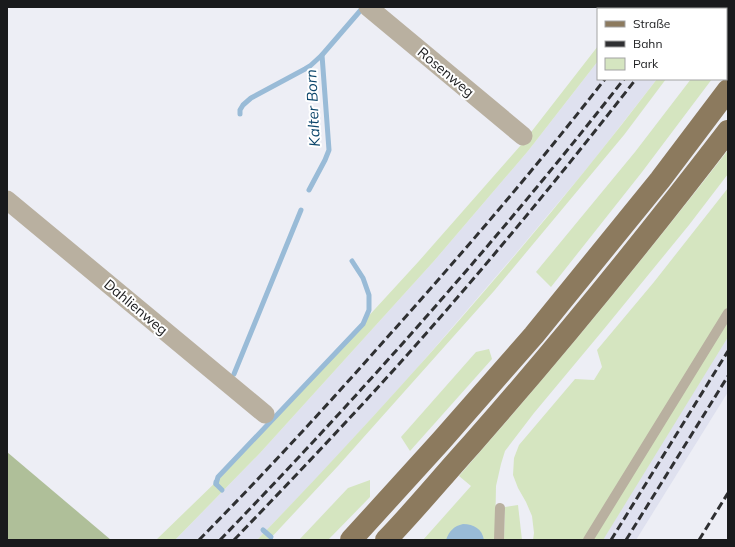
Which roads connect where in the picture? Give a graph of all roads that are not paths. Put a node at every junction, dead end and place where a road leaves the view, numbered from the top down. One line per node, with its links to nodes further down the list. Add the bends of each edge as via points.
1 (368, 7): 4 (street, Rosenweg)
2 (728, 90): 9 (main road, via 660,180 534,335)
3 (728, 131): 10 (main road, via 556,346)
4 (523, 136)
5 (7, 200): 7 (street, Dahlienweg)
6 (728, 314): 12 (lane)
7 (264, 414)
8 (500, 508): 11 (lane)
9 (351, 540)
10 (386, 540)
11 (499, 540)
12 (588, 540)

